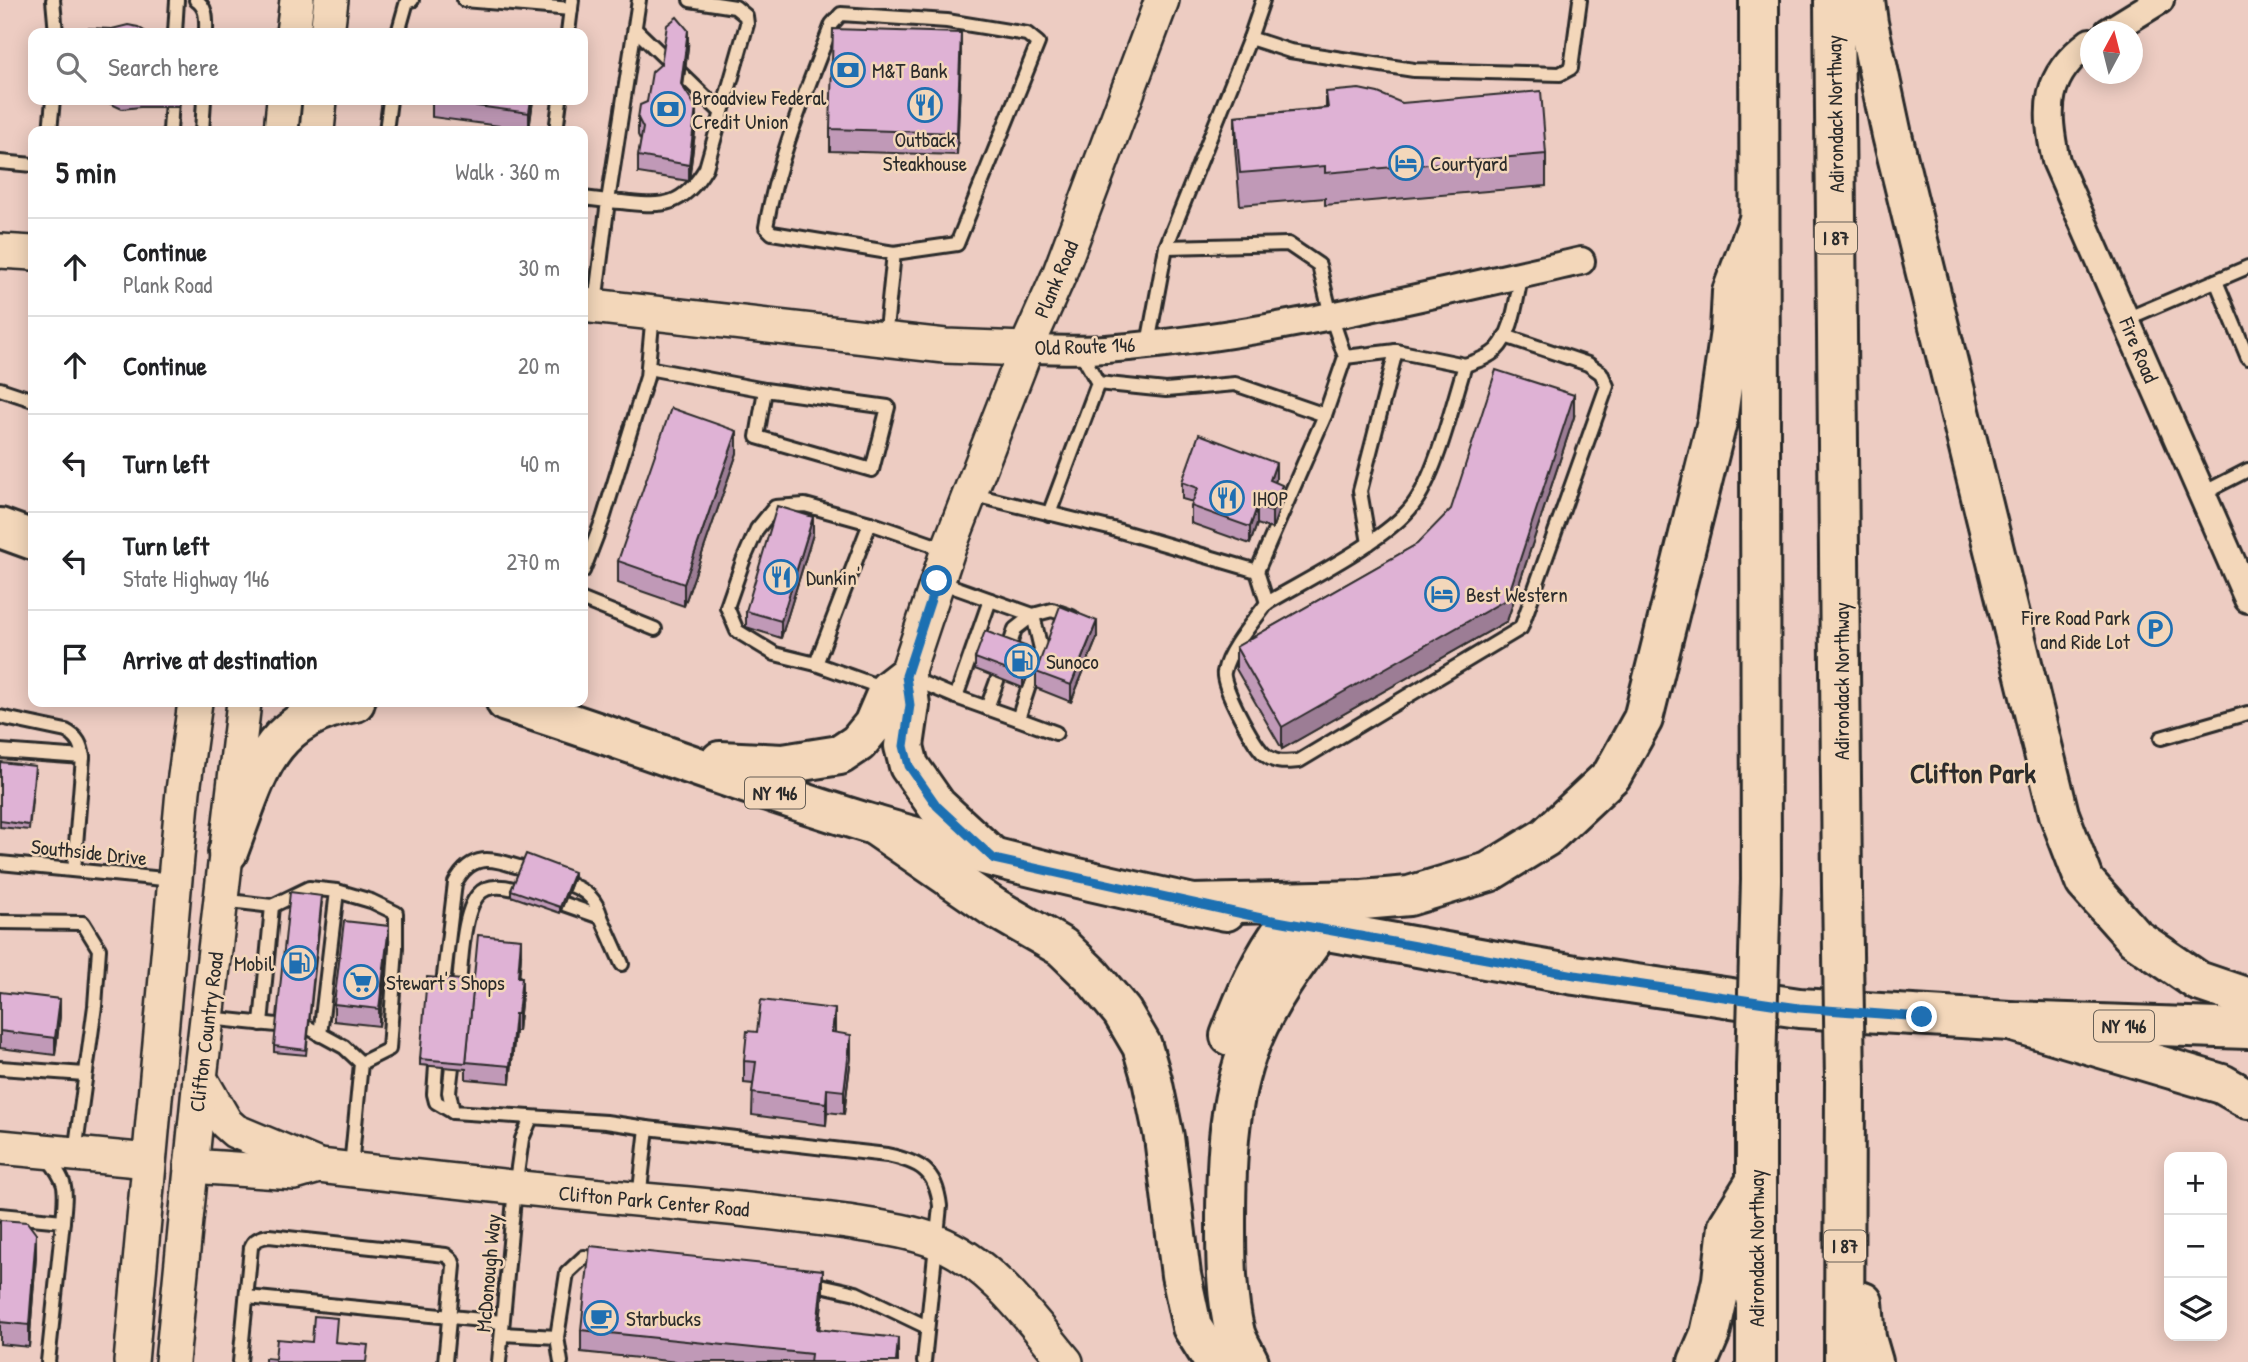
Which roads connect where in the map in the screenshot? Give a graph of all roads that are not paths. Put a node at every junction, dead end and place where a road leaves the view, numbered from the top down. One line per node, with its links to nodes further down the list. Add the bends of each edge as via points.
1 (53, 0): 19 (lane)
2 (177, 0): 20 (lane)
3 (196, 0): 21 (lane, via 206,14)
4 (297, 0): 22 (street)
5 (331, 0): 23 (street)
6 (412, 0): 24 (lane, via 407,1)
7 (464, 0): 17 (lane)
8 (639, 0): 26 (lane)
9 (690, 0): 36 (lane, via 735,7 746,16)
10 (1162, 0): 64 (street, Plank Road)
11 (1263, 0): 27 (lane)
12 (1580, 0): 27 (lane, via 1571,68 1560,74 1414,70 1290,51)
13 (1759, 0): 48 (main road, Adirondack Northway)
14 (1834, 0): 151 (main road, Adirondack Northway / I 87, bridge)
15 (1866, 0): 134 (main road, via 1892,135 2059,814 2085,882 2135,938 2198,981)
16 (2160, 0): 18 (street)
17 (571, 4): 25 (lane)
18 (2126, 21)
19 (56, 28)
20 (176, 28)
21 (206, 28)
22 (294, 28)
23 (328, 28)
24 (399, 28)
25 (569, 28)
26 (635, 29): 36 (lane); 47 (lane)
27 (1250, 37): 49 (lane)
28 (2080, 51): 60 (street, Fire Road, via 2062,67 2050,97 2049,125 2056,160)
29 (53, 105): 37 (lane)
30 (172, 105): 38 (lane)
31 (204, 105): 39 (lane)
32 (284, 105): 40 (street)
33 (320, 105): 41 (street)
34 (389, 105): 42 (lane)
35 (559, 105): 43 (lane)
36 (722, 113): 47 (lane, via 706,168 682,198 665,204)
37 (50, 126)
38 (170, 126)
39 (202, 126)
40 (281, 126)
41 (317, 126)
42 (387, 126)
43 (557, 126)
44 (0, 162): 45 (lane)
45 (28, 165)
46 (588, 199): 47 (lane)
47 (608, 201): 57 (lane)
48 (1759, 220): 126 (main road, via 1732,292 1717,422 1643,719 1612,775 1546,837 1489,872 1409,896); 158 (main road, Adirondack Northway, bridge, via 1761,880)
49 (1166, 247): 59 (lane, via 1288,244 1319,265); 63 (lane)
50 (0, 251): 51 (street)
51 (28, 253)
52 (894, 253): 52 (lane, via 957,244 1038,43 1027,34 947,21 841,15 832,24 797,115 766,226 772,233); 62 (lane)
53 (1581, 261): 55 (street, Old Route 146)
54 (2248, 267): 56 (lane)
55 (1522, 274): 59 (street, Old Route 146); 61 (lane)
56 (2216, 281): 60 (lane); 68 (lane)
57 (589, 305): 58 (street, Old Route 146)
58 (653, 313): 62 (street, Old Route 146); 70 (lane)
59 (1331, 316): 63 (street, Old Route 146); 67 (lane)
60 (2126, 319): 78 (street, Fire Road)
61 (1505, 336): 69 (lane, via 1497,350); 92 (lane, via 1588,364 1601,373 1607,387 1521,628 1299,761 1279,763 1264,754 1226,690 1223,675 1226,662)
62 (885, 339): 64 (street, Old Route 146)
63 (1148, 344): 65 (street, Old Route 146)
64 (1027, 349): 65 (street, Old Route 146); 77 (street, Plank Road)
65 (1079, 349): 71 (lane)
66 (1396, 351): 67 (lane); 69 (lane); 83 (lane, via 1360,491)
67 (1345, 357): 75 (lane)
68 (2248, 358)
69 (1465, 365): 83 (lane, via 1420,494 1413,506)
70 (648, 369): 73 (lane); 86 (lane)
71 (1098, 383): 75 (lane, via 1166,390 1235,384); 79 (lane)
72 (0, 389): 74 (lane)
73 (765, 390): 73 (lane, via 888,407 872,470 757,437)
74 (28, 398)
75 (1325, 415): 87 (lane)
76 (2248, 470): 78 (lane)
77 (970, 494): 79 (lane); 84 (street, Plank Road)
78 (2201, 494): 85 (street, Fire Road)
79 (1049, 514): 87 (lane)
80 (870, 523): 84 (lane); 97 (lane); 97 (lane, via 805,505 775,507 757,529 743,561 727,607 737,631 775,654)
81 (0, 528): 82 (main road)
82 (28, 538)
83 (1368, 543): 92 (lane)
84 (948, 550): 88 (street, Plank Road)
85 (2239, 556): 89 (street, Fire Road)
86 (588, 558)
87 (1257, 571): 92 (lane)
88 (937, 581): 90 (lane); 99 (street, Plank Road)
89 (2248, 599)
90 (990, 600): 93 (lane); 100 (lane)
91 (588, 602): 95 (lane)
92 (1267, 603)
93 (1033, 615): 94 (lane, via 1052,610); 96 (lane, via 1015,629); 108 (lane, via 1041,649)
94 (1085, 622)
95 (655, 629)
96 (1008, 651)
97 (816, 664): 99 (lane)
98 (998, 678): 105 (lane)
99 (897, 683): 100 (lane); 113 (main road, via 873,725 840,755 783,764); 116 (main road, via 910,705 904,746 909,766 937,806)
100 (956, 697): 105 (lane)
101 (194, 707): 120 (street, Clifton Country Road)
102 (243, 707): 115 (street, Clifton Country Road)
103 (334, 707): 115 (main road, via 294,725 263,761)
104 (526, 707): 113 (main road, NY 146)
105 (987, 708): 108 (lane)
106 (2248, 713): 110 (lane)
107 (0, 717): 112 (lane, via 66,731 81,745)
108 (1018, 719): 109 (lane)
109 (1056, 733)
110 (2161, 738)
111 (0, 751): 112 (lane)
112 (83, 757): 119 (lane)
113 (676, 759): 114 (main road, NY 146)
114 (874, 825): 116 (main road, NY 146); 180 (main road, via 993,907 1062,947 1122,1012 1142,1046 1152,1080 1192,1327)
115 (228, 852): 124 (street, Clifton Country Road)
116 (994, 859): 126 (main road, NY 146)
117 (0, 863): 119 (lane, Southside Drive)
118 (522, 867): 132 (lane, via 495,860 470,863 462,869 455,883)
119 (74, 870): 120 (lane, Southside Drive)
120 (175, 880): 140 (street, Clifton Country Road)
121 (571, 885): 128 (lane, via 590,896)
122 (514, 889): 133 (lane, via 498,886 477,895 468,920)
123 (337, 891): 127 (lane, via 309,888); 141 (lane, via 315,1032 344,1047); 141 (lane, via 396,913 389,1049)
124 (221, 900): 127 (lane); 135 (street, Clifton Country Road)
125 (564, 904): 128 (lane)
126 (1192, 904): 130 (main road, NY 146)
127 (272, 906): 137 (lane)
128 (601, 917): 131 (lane)
129 (0, 922): 145 (lane, via 83,923 99,949)
130 (1304, 926): 136 (main road, NY 146, via 1575,975 1799,1008); 180 (main road, via 1266,953 1223,1057 1206,1118 1200,1174 1202,1306); 181 (main road, via 1284,981 1255,1033 1240,1073 1231,1118 1226,1279 1236,1336)
131 (622, 964)
132 (443, 984)
133 (459, 986)
134 (2248, 998)
135 (207, 1018): 137 (lane); 146 (street, Clifton Country Road)
136 (2010, 1021): 139 (main road, NY 146); 147 (main road, via 2222,1084)
137 (261, 1024): 138 (lane)
138 (277, 1025)
139 (2248, 1029)
140 (160, 1058): 154 (street, Clifton Country Road); 155 (street, via 173,1140 179,1156)
141 (361, 1063): 157 (lane)
142 (436, 1066): 148 (lane, via 436,1102)
143 (452, 1067): 148 (lane, via 449,1092)
144 (0, 1068): 145 (lane)
145 (85, 1074): 153 (lane)
146 (200, 1078): 155 (street, Clifton Country Road); 156 (street, via 235,1131)
147 (2248, 1099)
148 (453, 1112): 149 (lane)
149 (531, 1118): 150 (lane); 159 (lane, McDonough Way, via 522,1139)
150 (647, 1128): 160 (lane); 163 (lane, via 909,1160 925,1169 938,1186)
151 (1846, 1131): 184 (main road, Adirondack Northway / I 87); 185 (main road, via 1866,1338)
152 (0, 1147): 153 (street)
153 (59, 1152): 154 (street); 162 (lane, via 66,1191)
154 (149, 1161): 172 (street, Clifton Country Road)
155 (191, 1166): 156 (street, Clifton Park Center Road, via 295,1173); 173 (street, Clifton Country Road)
156 (319, 1166): 157 (street, Clifton Park Center Road)
157 (351, 1170): 159 (street, Clifton Park Center Road)
158 (1756, 1181): 182 (main road, via 1728,1226 1722,1280 1710,1334); 183 (main road, Adirondack Northway)
159 (515, 1188): 160 (street, Clifton Park Center Road); 169 (lane, McDonough Way)
160 (639, 1199): 163 (street, Clifton Park Center Road, via 780,1213 898,1230)
161 (0, 1216): 162 (lane)
162 (62, 1221): 171 (lane)
163 (936, 1241): 168 (lane); 179 (street, Clifton Park Center Road, via 988,1275 1017,1302)
164 (624, 1260): 170 (lane, via 584,1257 567,1272)
165 (792, 1278): 168 (lane, via 856,1293)
166 (247, 1297): 167 (lane); 167 (lane, via 253,1242 269,1236 446,1255 454,1266); 174 (lane)
167 (450, 1318): 169 (lane); 175 (lane)
168 (927, 1327): 178 (lane)
169 (502, 1328): 170 (lane); 176 (lane, McDonough Way)
170 (557, 1337): 177 (lane)
171 (48, 1362)
172 (131, 1362)
173 (172, 1362)
174 (240, 1362)
175 (444, 1362)
176 (499, 1362)
177 (561, 1362)
178 (924, 1362)
179 (1066, 1362)
180 (1215, 1362)
181 (1249, 1362)
182 (1698, 1362)
183 (1756, 1362)
184 (1844, 1362)
185 (1873, 1362)

